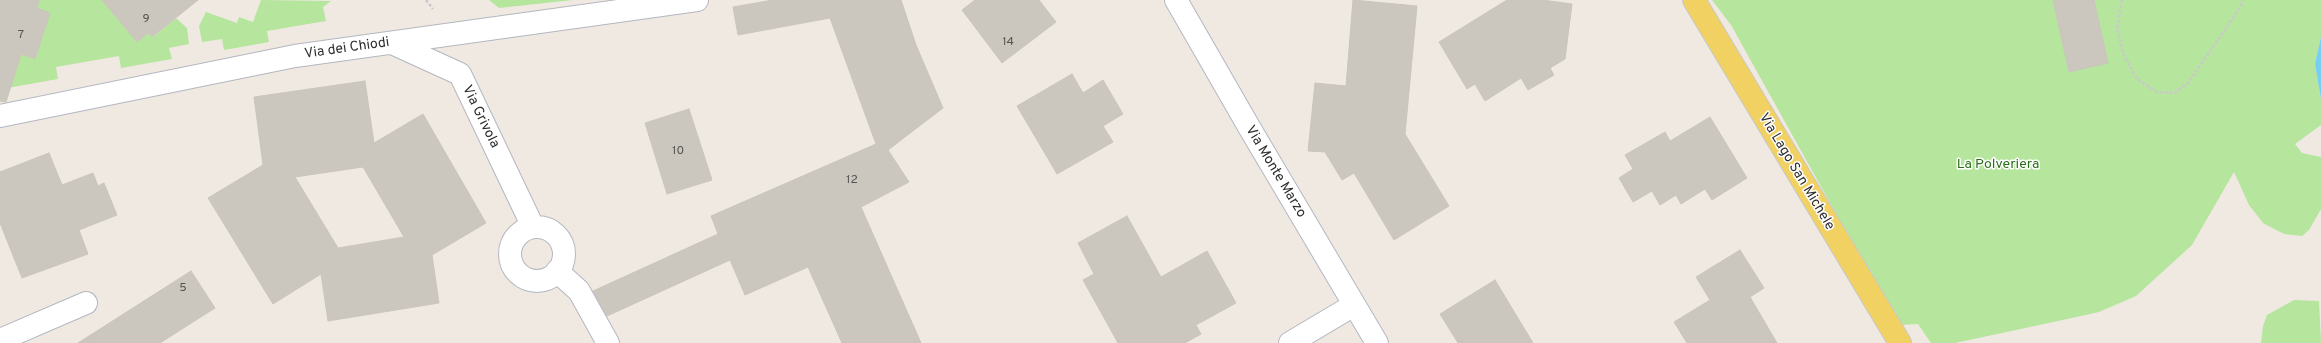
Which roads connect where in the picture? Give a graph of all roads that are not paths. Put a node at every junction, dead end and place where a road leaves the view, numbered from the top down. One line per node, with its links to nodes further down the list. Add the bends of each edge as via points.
1 (697, 0): 4 (street, Via dei Chiodi)
2 (1176, 0): 9 (street, Via Monte Marzo)
3 (1694, 0): 14 (main road, Via Lago San Michele)
4 (392, 43): 5 (street, Via dei Chiodi, via 295,56); 6 (street, Via Grivola, via 460,74)
5 (0, 116)
6 (533, 227): 7 (street, via 546,228 557,235 564,247 564,260); 7 (street, via 516,237 512,247 514,266 520,274 530,279 550,278)
7 (557, 272): 11 (street, via 579,291)
8 (86, 303): 10 (street)
9 (1354, 305): 12 (street); 13 (street, Via Monte Marzo)
10 (0, 340)
11 (608, 343)
12 (1290, 343)
13 (1377, 343)
14 (1900, 343)

